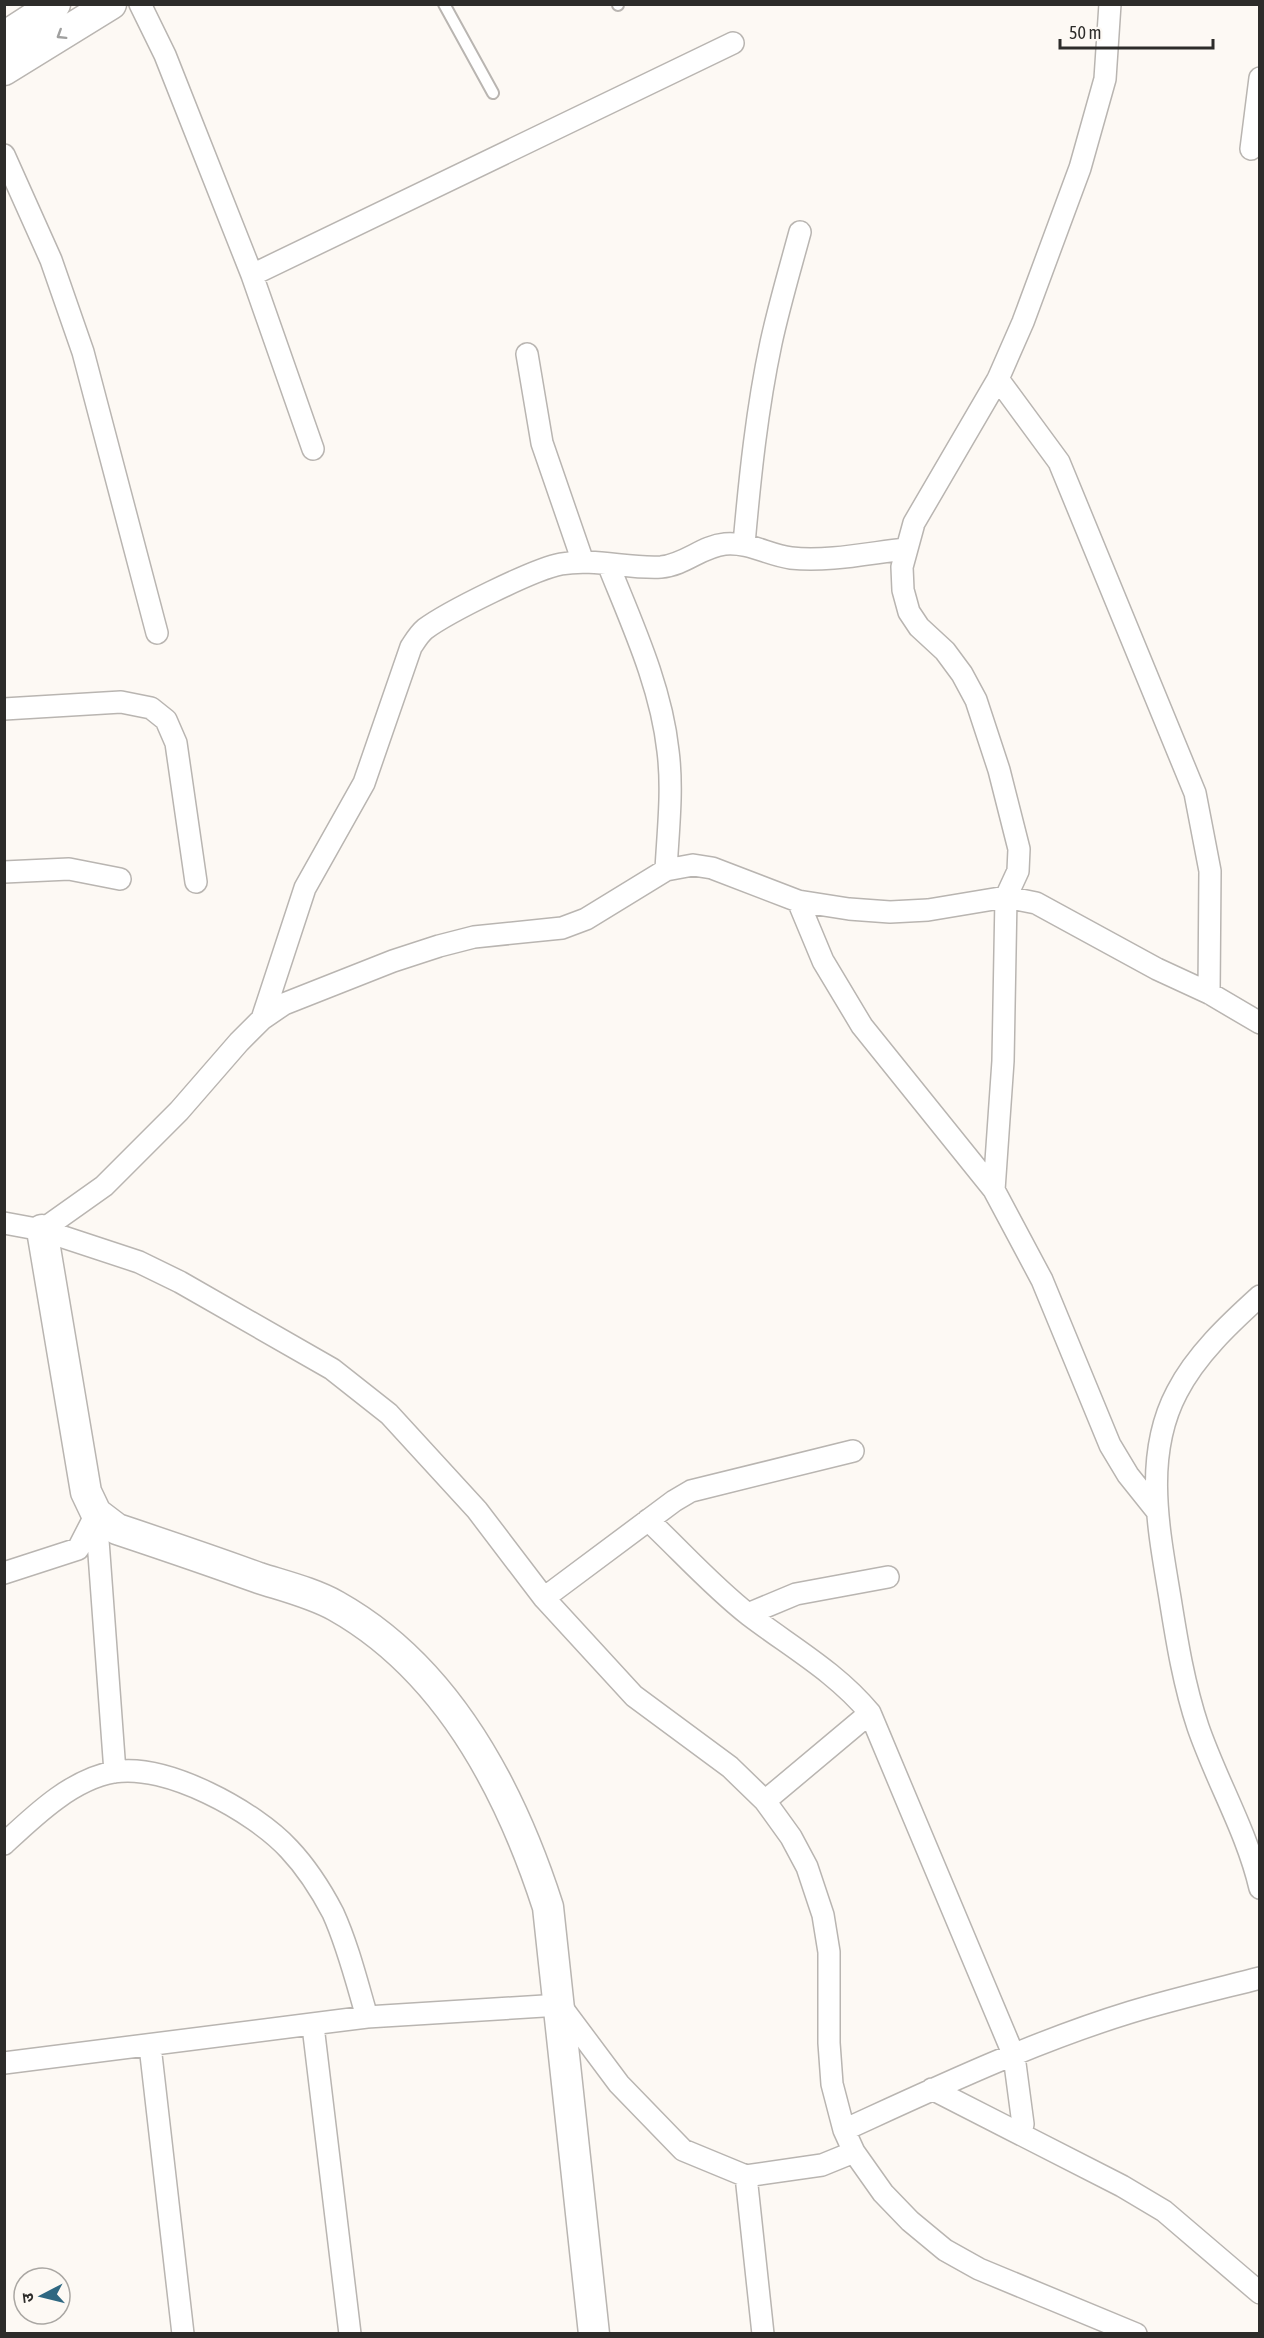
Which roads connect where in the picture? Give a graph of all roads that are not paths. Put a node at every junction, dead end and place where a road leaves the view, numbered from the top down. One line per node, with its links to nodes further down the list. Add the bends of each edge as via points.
1 (55, 4): 6 (street)
2 (111, 4): 8 (street, one-way to 8)
3 (140, 4): 14 (street, via 165,55)
4 (444, 4): 10 (lane)
5 (1110, 4): 16 (street, via 1105,79 1094,124)
6 (4, 37)
7 (733, 43): 14 (street)
8 (4, 70)
9 (1260, 78): 11 (street)
10 (493, 93)
11 (1251, 149)
12 (4, 155): 22 (street, via 51,260 83,352)
13 (800, 232): 18 (street, via 771,342 752,458)
14 (252, 275): 17 (street)
15 (527, 354): 20 (street, via 542,443)
16 (998, 379): 19 (street, via 914,523); 30 (street, via 1059,462 1195,793 1210,871)
17 (313, 449)
18 (744, 544): 19 (street, via 790,558); 21 (street, via 723,544 680,564 661,567)
19 (905, 549): 28 (street, via 903,590 909,612 962,674 976,700 999,770 1019,849 1018,871)
20 (583, 562): 21 (street); 31 (street, via 560,564 533,574 445,616 423,631 411,647 364,783 305,888)
21 (608, 564): 24 (street, via 640,646 668,752)
22 (157, 633)
23 (4, 709): 27 (street, via 121,702 151,708 166,720 176,742)
24 (666, 870): 29 (street, via 693,865 712,868); 31 (street, via 586,919 562,928 474,937 439,946 284,1004)
25 (4, 872): 26 (street, via 69,869)
26 (120, 879)
27 (196, 882)
28 (1006, 897): 29 (street, via 890,912); 30 (street, via 1036,903); 33 (street, via 1003,1061)
29 (798, 901): 33 (street, via 823,961 862,1026)
30 (1209, 993): 32 (street)
31 (262, 1019): 35 (street, via 127,1164 78,1207)
32 (1260, 1023)
33 (994, 1190): 38 (street, via 1042,1281 1110,1445)
34 (4, 1222): 35 (street)
35 (42, 1230): 39 (street, via 86,1492); 43 (street, via 180,1281 360,1389 477,1510)
36 (1260, 1296): 38 (street, via 1194,1365 1176,1393 1159,1455)
37 (853, 1451): 40 (street, via 691,1491)
38 (1156, 1510): 48 (street, via 1185,1684 1217,1778)
39 (96, 1514): 41 (street, via 78,1549); 46 (street); 52 (street, via 117,1529 334,1605 388,1640 433,1686 474,1742 500,1787 535,1866 548,1907)
40 (648, 1520): 43 (street); 44 (street)
41 (4, 1573)
42 (888, 1577): 44 (street, via 796,1594)
43 (544, 1598): 47 (street, via 634,1696 729,1767)
44 (748, 1614): 45 (street, via 828,1671)
45 (870, 1713): 47 (street); 56 (street)
46 (115, 1772): 49 (street, via 68,1792); 53 (street, via 157,1774 210,1795 255,1820 289,1849 332,1913)
47 (765, 1801): 59 (street, via 807,1867 823,1915 829,1953 832,2084)
48 (1250, 1831): 50 (street)
49 (4, 1844)
50 (1260, 1888)
51 (1260, 1978): 56 (street, via 1131,2012)
52 (560, 2005): 53 (street); 62 (street, via 620,2084 683,2150); 66 (street)
53 (367, 2017): 54 (street)
54 (313, 2026): 55 (street); 65 (street)
55 (150, 2046): 57 (street); 64 (street)
56 (1014, 2056): 58 (street); 60 (street)
57 (4, 2063)
58 (932, 2089): 59 (street); 60 (street)
59 (844, 2130): 61 (street)
60 (1021, 2134): 63 (street, via 1164,2211)
61 (855, 2152): 62 (street, via 822,2165); 68 (street, via 883,2193 945,2250 978,2269)
62 (746, 2176): 67 (street)
63 (1260, 2293)
64 (183, 2334)
65 (350, 2334)
66 (594, 2334)
67 (763, 2334)
68 (1136, 2334)

